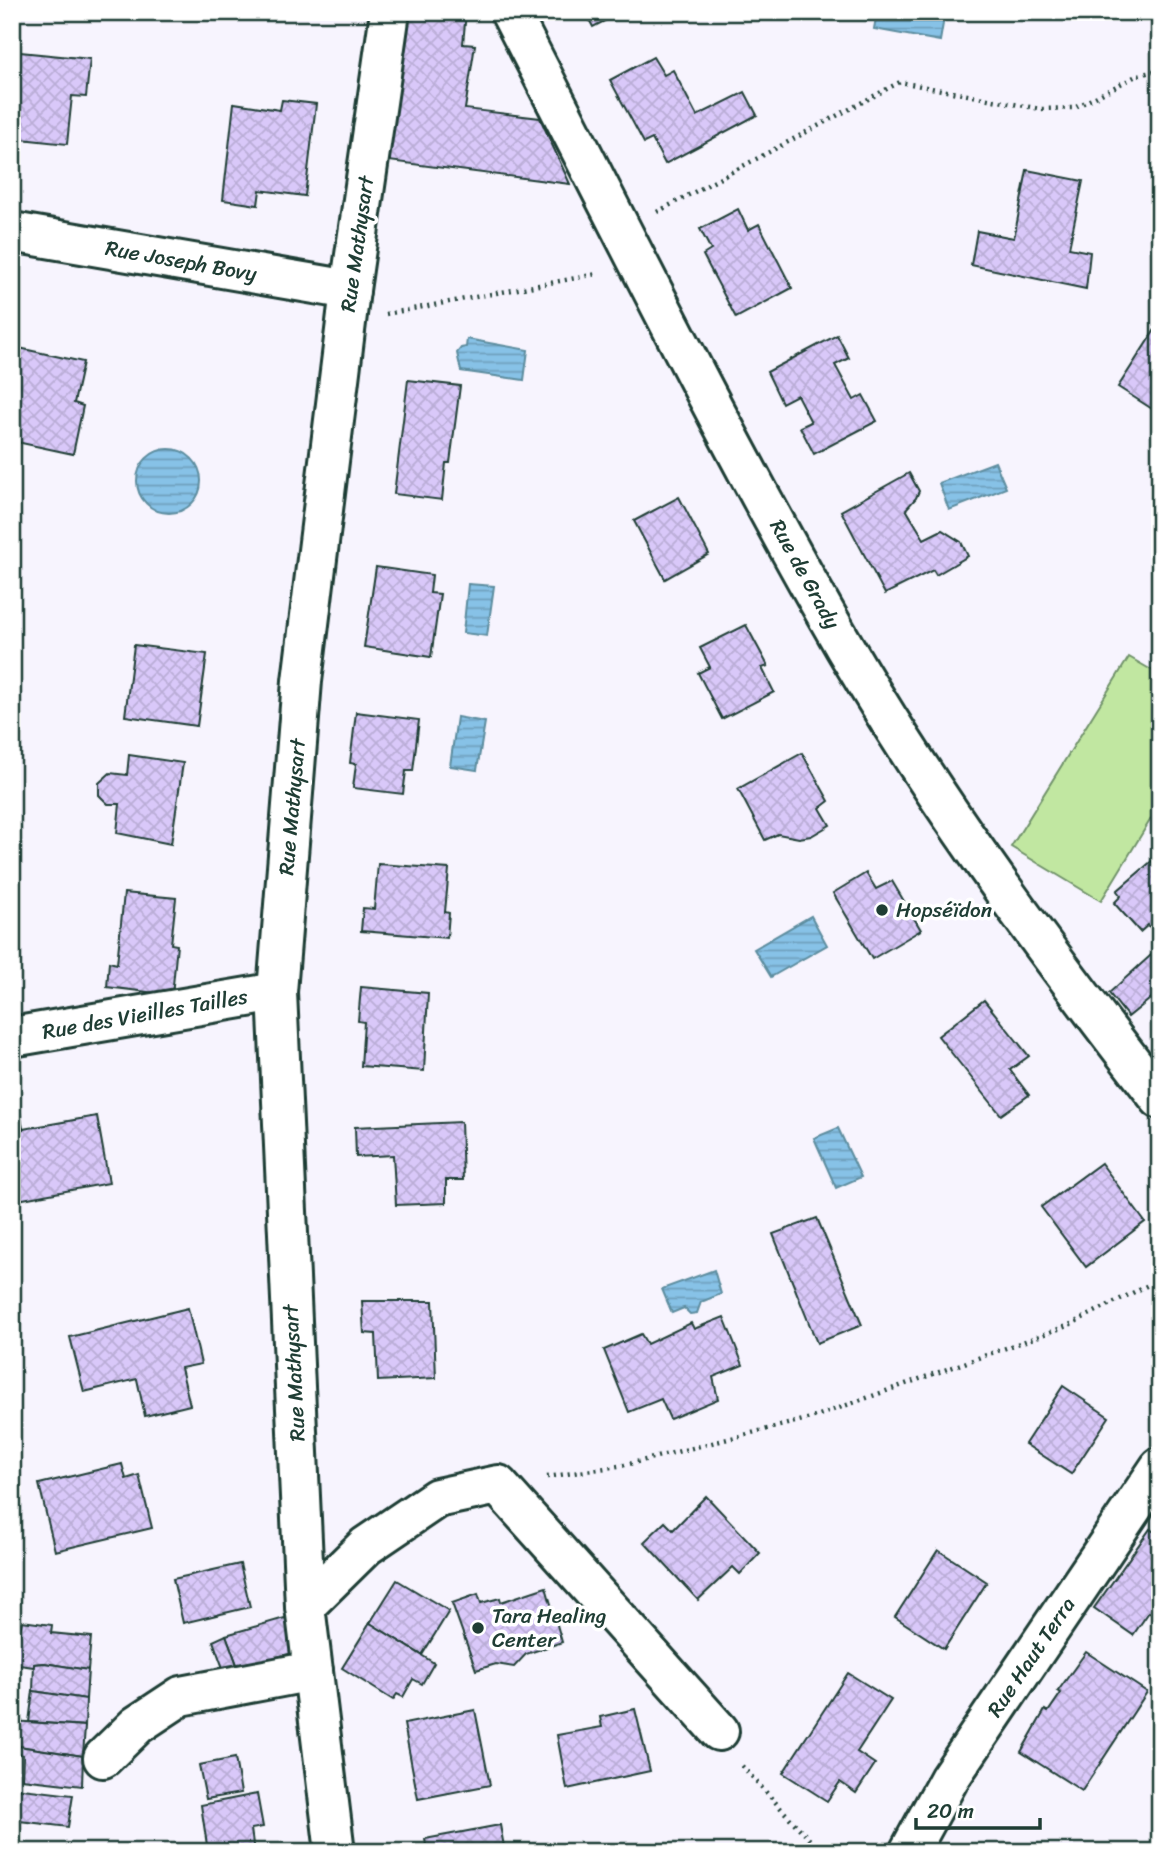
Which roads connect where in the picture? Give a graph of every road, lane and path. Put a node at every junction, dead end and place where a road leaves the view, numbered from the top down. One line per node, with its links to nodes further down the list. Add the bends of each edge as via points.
1 (390, 12): 6 (street, Rue Mathysart)
2 (510, 12): 5 (street, Rue de Grady)
3 (1160, 70): 5 (path, via 1138,75 1074,108 1040,109 900,82)
4 (12, 232): 6 (street, Rue Joseph Bovy)
5 (631, 247): 6 (path, via 608,272); 9 (street, Rue de Grady, via 824,612 918,765 1030,931)
6 (348, 306): 7 (street, Rue Mathysart, via 302,681)
7 (277, 992): 8 (street, Rue des Vieilles Tailles); 13 (street, Rue Mathysart)
8 (12, 1037)
9 (1160, 1099)
10 (1160, 1279): 12 (path, via 1067,1326 811,1418 625,1465)
11 (1160, 1466): 19 (street, Rue Haut Terra, via 949,1779)
12 (498, 1485): 13 (street, via 437,1498 366,1546); 15 (street)
13 (305, 1606): 14 (street, Rue Mathysart)
14 (313, 1671): 16 (street, via 181,1696 136,1725); 17 (street, Rue Mathysart)
15 (719, 1731): 18 (path, via 721,1743)
16 (103, 1758)
17 (335, 1852)
18 (821, 1852)
19 (909, 1852)

